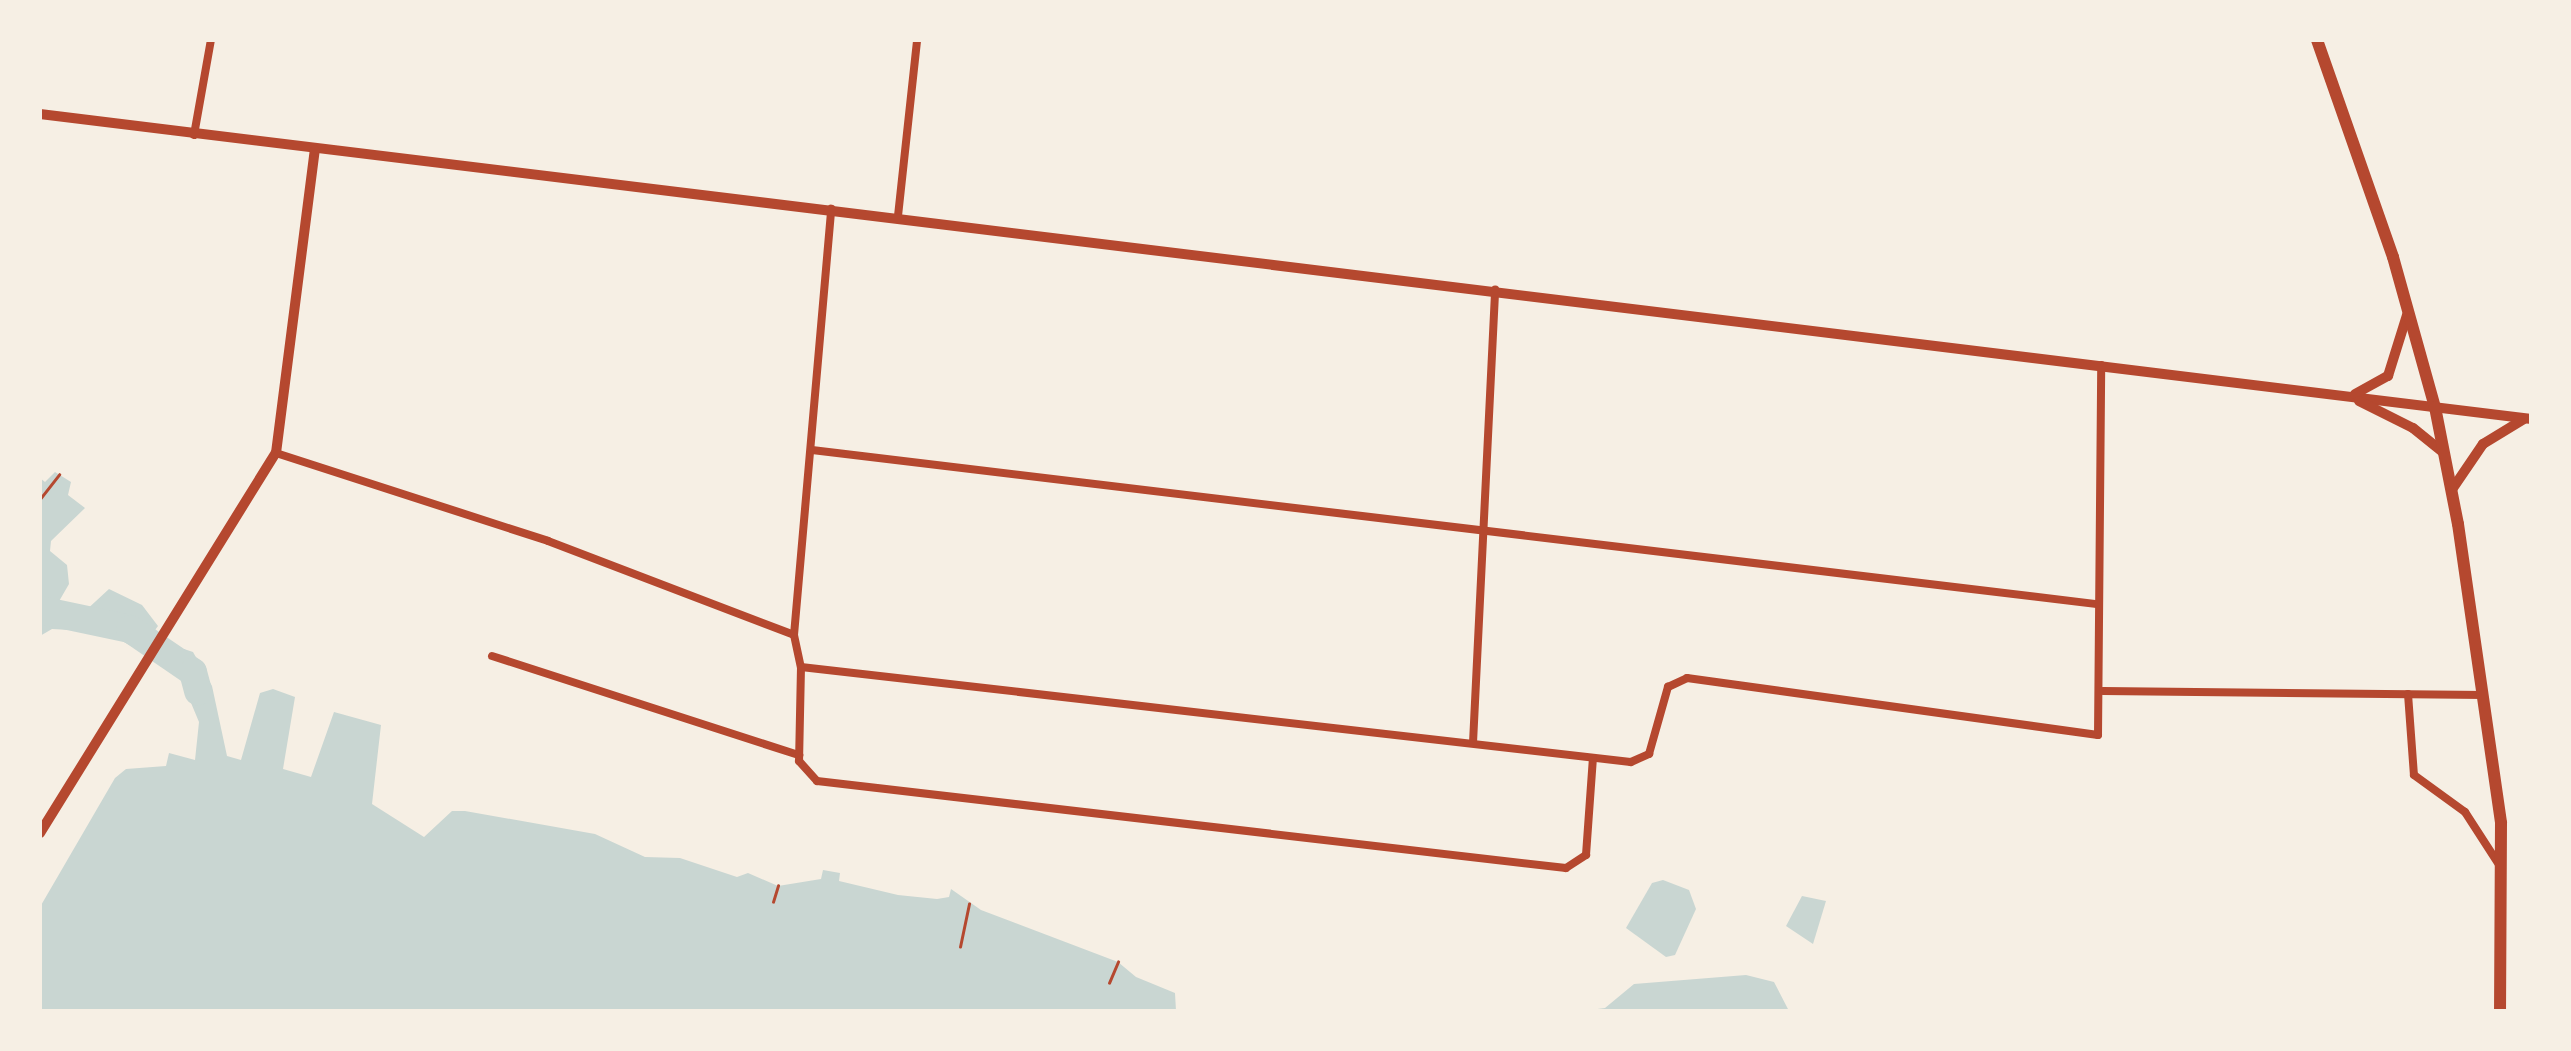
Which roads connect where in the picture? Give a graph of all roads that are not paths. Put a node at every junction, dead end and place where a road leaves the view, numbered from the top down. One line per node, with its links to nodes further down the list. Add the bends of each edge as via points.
1 (211, 40): 5 (street)
2 (917, 40): 8 (street)
3 (2318, 40): 10 (main road)
4 (40, 114): 5 (street)
5 (194, 135): 6 (street)
6 (314, 150): 7 (street); 16 (street)
7 (830, 208): 8 (street); 15 (street)
8 (898, 216): 9 (street)
9 (1495, 290): 11 (street); 19 (street)
10 (2408, 309): 12 (street, via 2402,350 2388,376); 13 (main road)
11 (2101, 365): 12 (street); 20 (street)
12 (2349, 396): 13 (street); 17 (street, via 2414,428)
13 (2435, 407): 14 (street); 17 (main road)
14 (2528, 419): 18 (street, via 2482,444)
15 (812, 450): 19 (street); 21 (street)
16 (276, 453): 21 (street, via 548,541); 30 (street)
17 (2444, 453): 18 (main road)
18 (2451, 491): 26 (main road)
19 (1480, 530): 20 (street); 27 (street)
20 (2095, 604): 24 (street)
21 (794, 635): 23 (street)
22 (492, 656): 28 (street)
23 (801, 667): 27 (street); 28 (street)
24 (2103, 690): 25 (street); 29 (street, via 2098,735 1688,678 1675,680 1662,697 1649,754 1631,762)
25 (2408, 694): 26 (street); 31 (street, via 2414,774 2466,812)
26 (2485, 695): 31 (main road)
27 (1472, 743): 29 (street)
28 (799, 755): 29 (street, via 804,774 836,784 1566,868 1586,856)
29 (1594, 758)
30 (40, 833)
31 (2504, 872): 32 (main road)
32 (2500, 1011)

